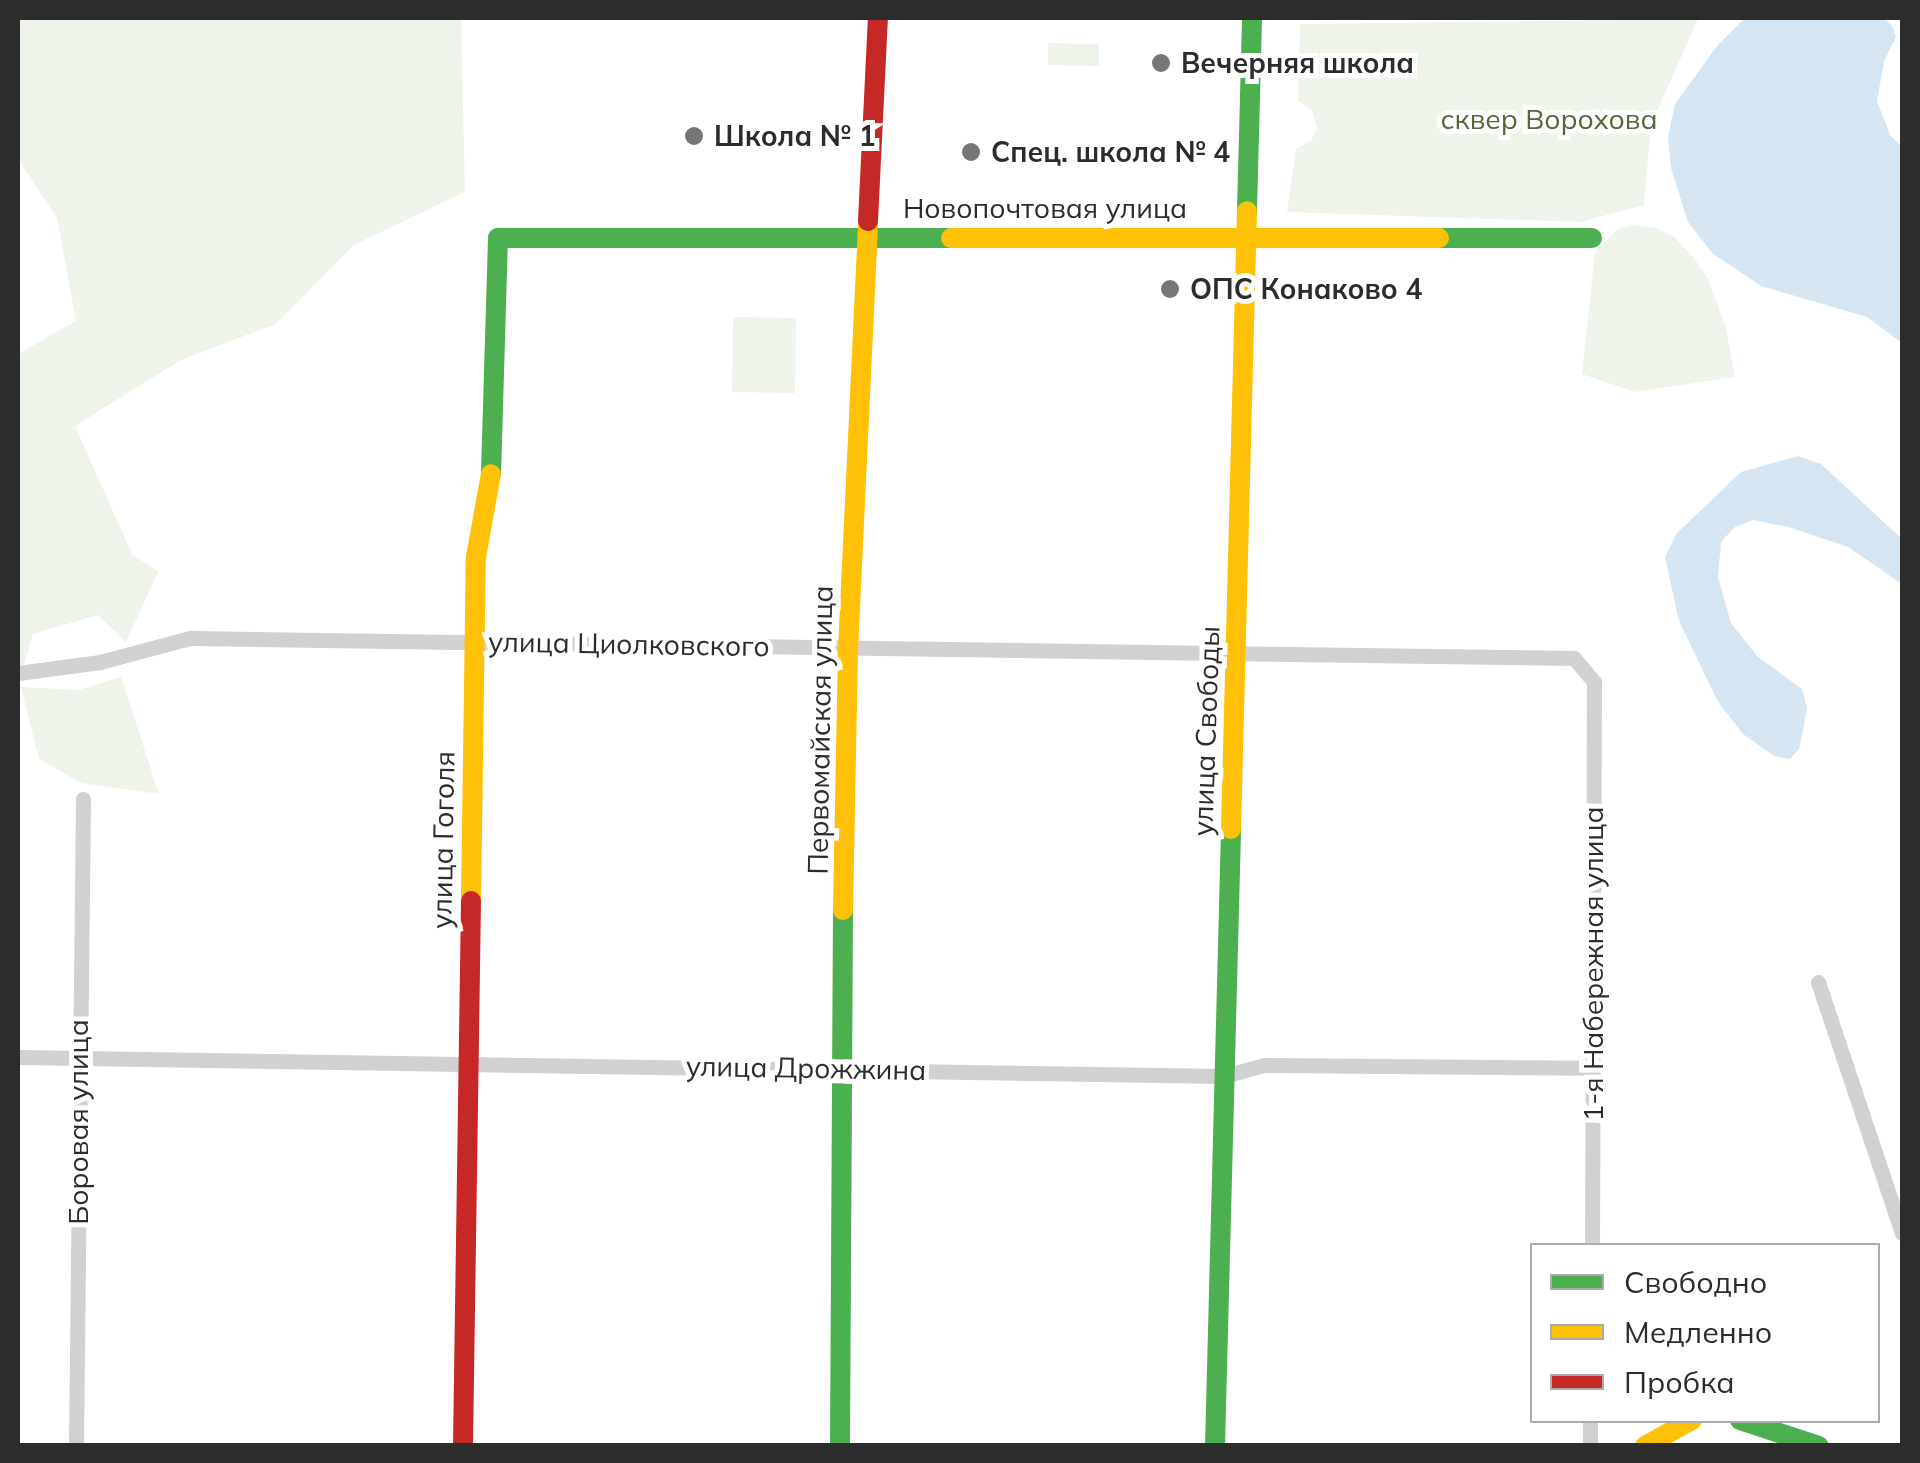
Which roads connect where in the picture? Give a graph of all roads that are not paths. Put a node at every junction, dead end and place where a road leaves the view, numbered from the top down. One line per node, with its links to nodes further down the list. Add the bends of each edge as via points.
1 (878, 18): 4 (street, Первомайская улица)
2 (1252, 18): 3 (street, улица Свободы)
3 (1246, 235): 4 (street, Новопочтовая улица); 6 (street, Новопочтовая улица); 9 (street, улица Свободы)
4 (866, 236): 5 (street, Новопочтовая улица); 8 (street, Первомайская улица)
5 (498, 238): 7 (street, улица Гоголя, via 492,467 476,557)
6 (1592, 238)
7 (474, 640): 8 (street, улица Циолковского); 10 (street, улица Циолковского, via 190,638 100,662); 16 (street, улица Гоголя)
8 (848, 650): 9 (street, улица Циолковского); 18 (street, Первомайская улица)
9 (1237, 651): 11 (street, улица Циолковского, via 1574,658); 19 (street, улица Свободы)
10 (18, 673)
11 (1594, 682): 17 (street, 1-я Набережная улица)
12 (83, 799): 15 (street, Боровая улица)
13 (1818, 982): 20 (street)
14 (18, 1057): 15 (street, улица Дрожжина)
15 (78, 1057): 16 (street, улица Дрожжина); 24 (street, Боровая улица)
16 (466, 1061): 18 (street, улица Дрожжина); 25 (street, улица Гоголя)
17 (1593, 1068): 19 (street, улица Дрожжина, via 1264,1064); 21 (street, 1-я Набережная улица)
18 (840, 1069): 19 (street, улица Дрожжина); 26 (street, Первомайская улица)
19 (1224, 1076): 27 (street, улица Свободы)
20 (1902, 1232)
21 (1592, 1243)
22 (1687, 1423): 28 (street)
23 (1749, 1423): 29 (street)
24 (76, 1446)
25 (462, 1446)
26 (840, 1446)
27 (1215, 1446)
28 (1645, 1446)
29 (1819, 1446)

